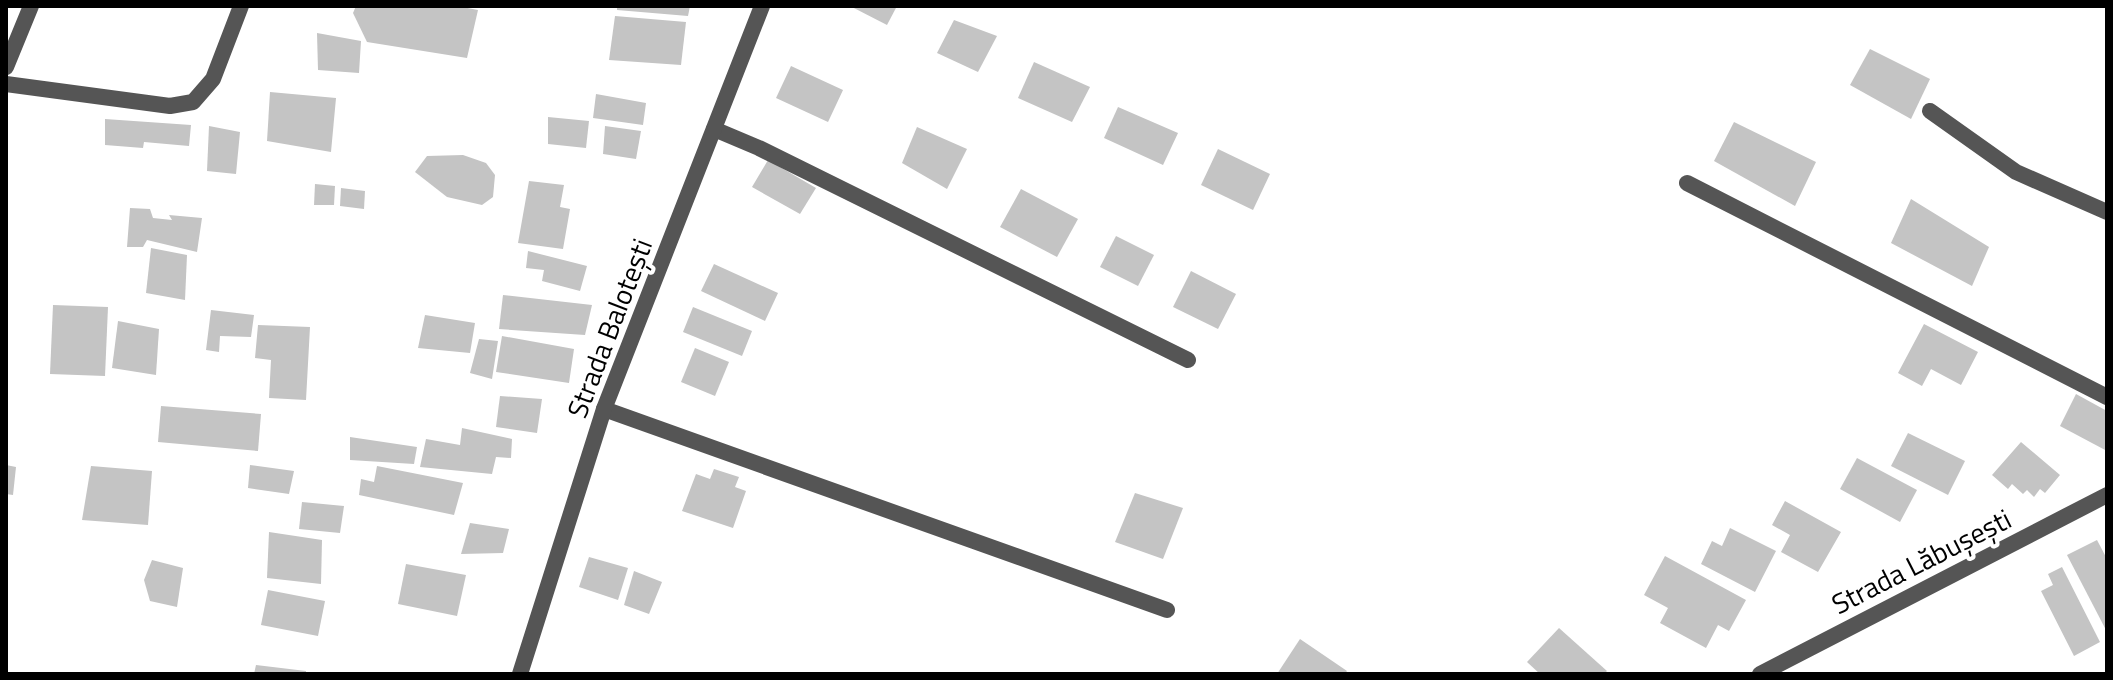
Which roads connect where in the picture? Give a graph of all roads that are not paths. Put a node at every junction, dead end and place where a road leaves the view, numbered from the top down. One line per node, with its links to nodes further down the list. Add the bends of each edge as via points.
1 (31, 6): 4 (street)
2 (241, 6): 5 (street, via 213,79 193,102 170,106)
3 (762, 6): 7 (street, Strada Balotești)
4 (6, 67)
5 (6, 84)
6 (1930, 111): 9 (street, via 2016,172)
7 (714, 129): 10 (street); 12 (street, Strada Balotești)
8 (1687, 183): 11 (street)
9 (2107, 212)
10 (1188, 360)
11 (2107, 397)
12 (604, 409): 14 (street); 15 (street, Strada Balotești)
13 (2107, 495): 16 (street, Strada Lăbușești)
14 (1167, 610)
15 (520, 674)
16 (1760, 674)

